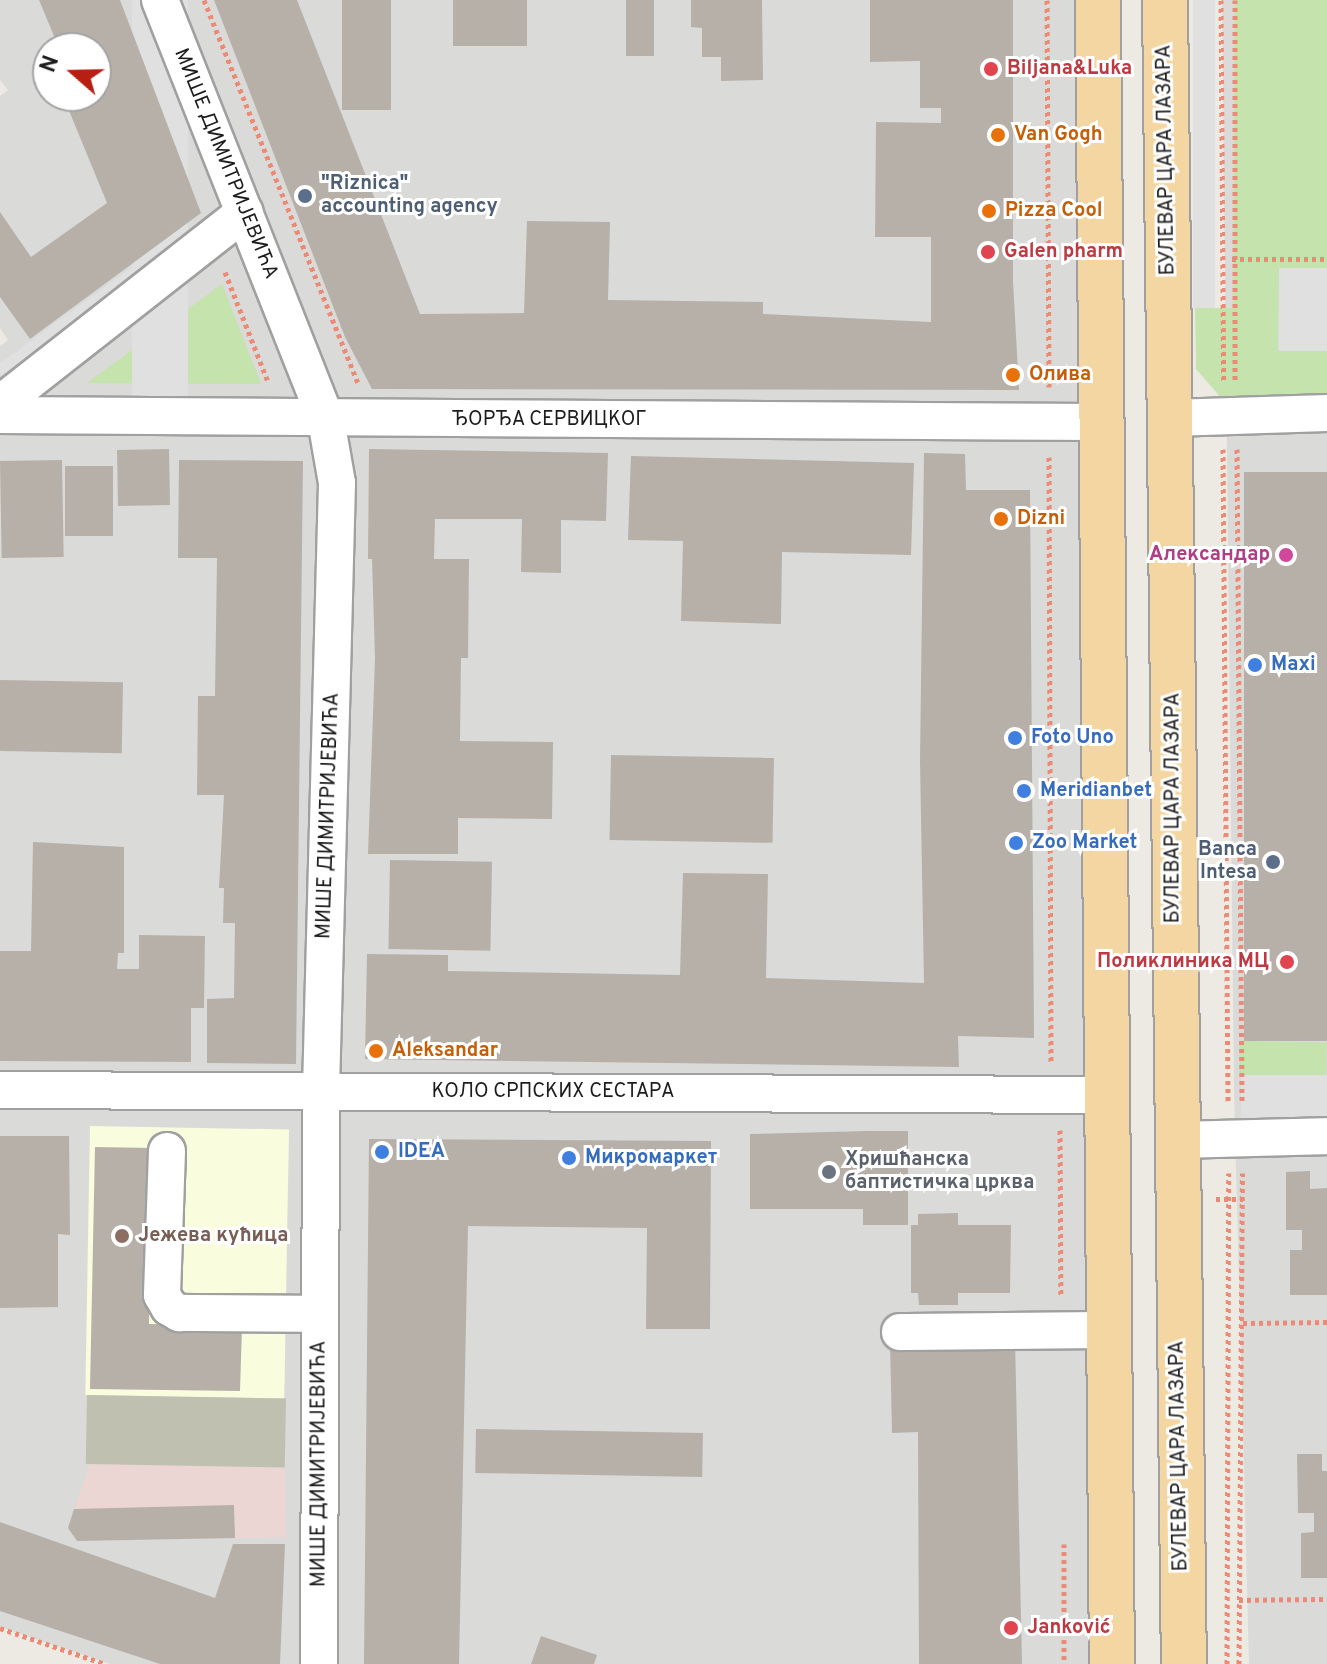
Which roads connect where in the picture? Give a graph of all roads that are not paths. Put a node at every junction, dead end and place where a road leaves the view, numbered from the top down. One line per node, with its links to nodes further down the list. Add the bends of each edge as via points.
1 (160, 0): 4 (street, МИШЕ ДИМИТРИЈЕВИЋА)
2 (1098, 0): 10 (main road)
3 (1165, 0): 8 (main road, БУЛЕВАР ЦАРА ЛАЗАРА)
4 (245, 212): 5 (street); 9 (street, МИШЕ ДИМИТРИЈЕВИЋА)
5 (0, 404)
6 (1327, 413): 8 (street)
7 (0, 415): 9 (street, ЂОРЂА СЕРВИЦКОГ)
8 (1171, 418): 15 (main road, БУЛЕВАР ЦАРА ЛАЗАРА)
9 (326, 420): 10 (street, ЂОРЂА СЕРВИЦКОГ); 12 (street, МИШЕ ДИМИТРИЈЕВИЋА, via 337,483)
10 (1098, 422): 13 (main road)
11 (0, 1090): 12 (street, КОЛО СРПСКИХ СЕСТАРА)
12 (321, 1091): 13 (street, КОЛО СРПСКИХ СЕСТАРА); 17 (street, МИШЕ ДИМИТРИЈЕВИЋА)
13 (1106, 1095): 18 (main road)
14 (1327, 1136): 15 (street)
15 (1176, 1140): 22 (main road, БУЛЕВАР ЦАРА ЛАЗАРА)
16 (167, 1151): 17 (street, via 162,1295 169,1307 179,1313)
17 (319, 1314): 20 (street, МИШЕ ДИМИТРИЈЕВИЋА)
18 (1108, 1330): 19 (street); 21 (main road)
19 (900, 1332)
20 (319, 1664)
21 (1112, 1664)
22 (1184, 1664)

